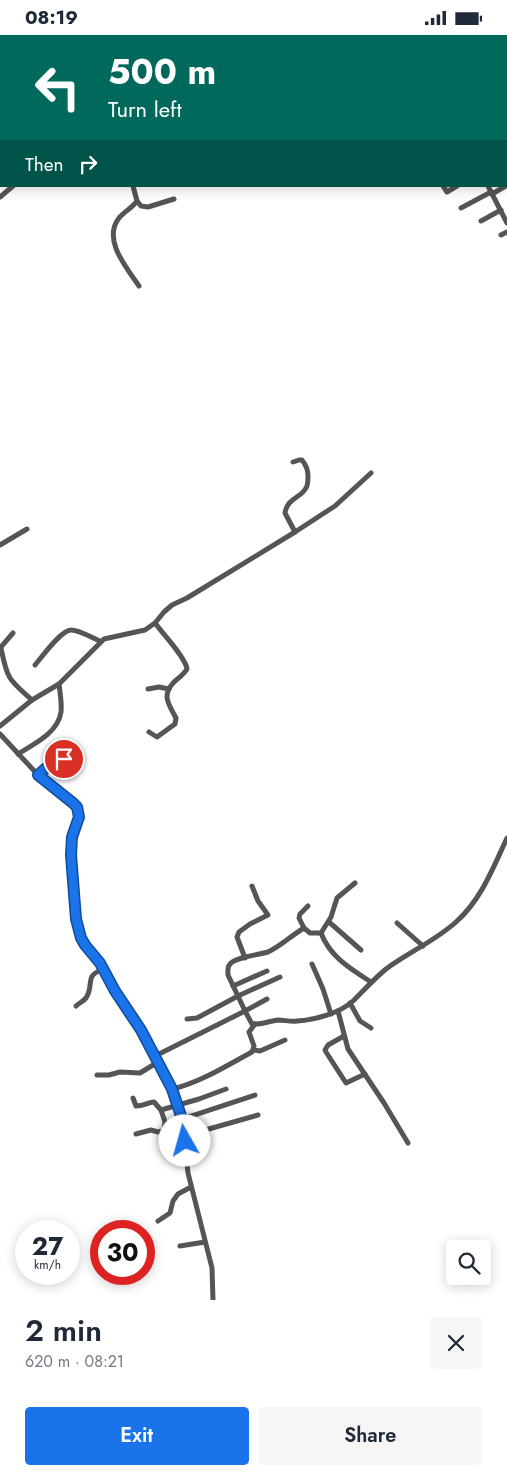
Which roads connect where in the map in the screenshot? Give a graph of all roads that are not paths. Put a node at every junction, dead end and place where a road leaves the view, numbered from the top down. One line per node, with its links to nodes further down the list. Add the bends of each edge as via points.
1 (12, 187): 8 (street)
2 (132, 187): 10 (street)
3 (444, 187): 4 (street, via 447,191)
4 (455, 187)
5 (488, 187): 7 (street)
6 (504, 187): 7 (street)
7 (491, 193): 11 (street); 12 (street)
8 (0, 197)
9 (174, 199): 10 (street, via 148,207)
10 (136, 201): 17 (street, via 119,219 113,239)
11 (461, 208)
12 (503, 211): 13 (street); 14 (street)
13 (481, 221)
14 (507, 223)
15 (507, 232): 16 (street)
16 (501, 235)
17 (139, 286)
18 (293, 462): 21 (street, via 302,460 308,474 306,490 285,511)
19 (371, 473): 21 (street, via 335,506)
20 (27, 529): 22 (street)
21 (295, 532): 23 (street, via 172,605)
22 (0, 545)
23 (155, 623): 25 (street, via 145,630); 30 (street, via 187,666 185,673)
24 (13, 633): 26 (street)
25 (100, 641): 27 (street, via 73,629 68,630); 28 (street)
26 (1, 648): 31 (street, via 8,676)
27 (35, 665)
28 (59, 684): 31 (street); 36 (street, via 61,711 58,720 50,733)
29 (148, 689): 30 (street)
30 (169, 689): 33 (street, via 166,695 176,718 175,724 156,737)
31 (32, 700): 32 (street)
32 (0, 726)
33 (149, 732)
34 (0, 733): 36 (street)
35 (76, 752): 37 (street)
36 (18, 754): 37 (street)
37 (38, 775): 50 (street, via 73,803 78,812 71,846 76,919 83,943)
38 (507, 838): 46 (street, via 498,861 474,902 461,918)
39 (354, 883): 42 (street, via 337,898)
40 (252, 886): 48 (street, via 268,915 239,932 237,937)
41 (308, 906): 44 (street, via 298,919)
42 (329, 922): 45 (street); 47 (street)
43 (398, 923): 46 (street)
44 (304, 928): 45 (street, via 310,933); 48 (street, via 275,948)
45 (321, 933): 53 (street, via 329,949 340,960)
46 (422, 946): 53 (street)
47 (361, 950)
48 (245, 958): 54 (street, via 234,961 227,969)
49 (312, 964): 61 (street)
50 (104, 969): 58 (street, via 95,972 85,998); 68 (street)
51 (267, 971): 54 (street)
52 (280, 977): 55 (street)
53 (371, 982): 57 (street)
54 (234, 986): 55 (street)
55 (238, 996): 59 (street); 62 (street, via 197,1018)
56 (267, 999): 59 (street)
57 (350, 1003): 60 (street); 64 (street, via 360,1021)
58 (76, 1006)
59 (245, 1011): 63 (street, via 250,1023); 68 (street)
60 (338, 1011): 61 (street); 65 (street)
61 (331, 1014): 63 (street)
62 (187, 1019)
63 (255, 1025): 67 (street, via 249,1032)
64 (371, 1028)
65 (344, 1036): 70 (street, via 348,1049); 70 (street, via 328,1045 326,1051 346,1083)
66 (285, 1040): 67 (street, via 260,1051)
67 (254, 1049): 72 (street, via 223,1068)
68 (155, 1055): 69 (street)
69 (158, 1062): 71 (street, via 140,1073); 72 (street)
70 (364, 1074): 82 (street)
71 (97, 1075)
72 (172, 1089): 76 (street)
73 (226, 1089): 76 (street)
74 (256, 1095): 79 (street)
75 (134, 1098): 77 (street, via 136,1106 154,1102)
76 (178, 1104): 77 (street); 79 (street)
77 (161, 1110): 80 (street, via 164,1130)
78 (258, 1115): 81 (street)
79 (182, 1119): 81 (street)
80 (136, 1134)
81 (184, 1136): 83 (street)
82 (408, 1143)
83 (191, 1187): 84 (street, via 178,1194 170,1213); 85 (street)
84 (158, 1221)
85 (205, 1242): 86 (street); 87 (street, via 212,1268)
86 (180, 1246)
87 (214, 1300)

